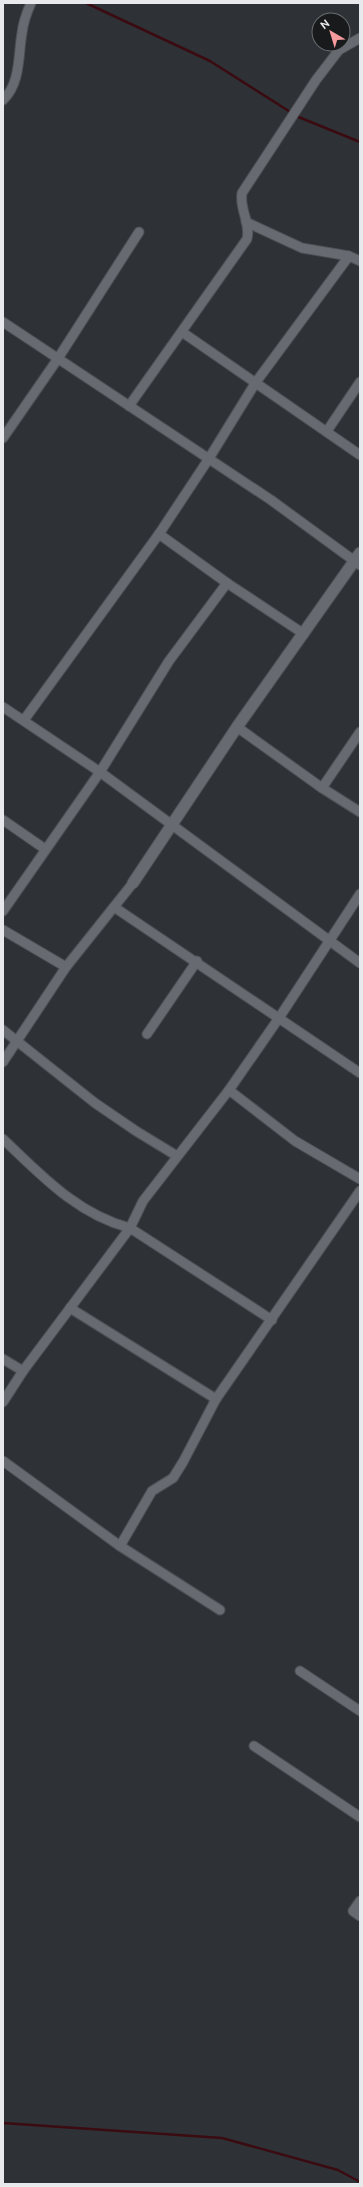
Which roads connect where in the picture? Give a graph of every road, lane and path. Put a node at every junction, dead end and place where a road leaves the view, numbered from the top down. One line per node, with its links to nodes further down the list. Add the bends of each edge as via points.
1 (31, 3): 3 (street, via 22,31 14,85)
2 (360, 38): 4 (street, via 346,44 334,56 242,193 240,200)
3 (3, 100)
4 (246, 222): 6 (street, via 302,248); 9 (street, via 249,232 247,239)
5 (139, 232): 10 (street)
6 (349, 256): 7 (street); 11 (street)
7 (360, 261)
8 (3, 322): 10 (street)
9 (182, 332): 11 (street); 13 (street)
10 (57, 360): 13 (street); 15 (street)
11 (256, 382): 14 (street); 17 (street)
12 (360, 382): 14 (street)
13 (130, 406): 17 (street)
14 (327, 431): 16 (street)
15 (3, 438)
16 (360, 455)
17 (208, 460): 18 (street); 19 (street)
18 (159, 534): 20 (street); 23 (street)
19 (358, 560): 21 (street)
20 (227, 583): 21 (street); 26 (street, via 169,661)
21 (304, 634): 24 (street)
22 (3, 707): 23 (street)
23 (24, 720): 26 (street)
24 (237, 727): 27 (street); 30 (street)
25 (360, 732): 27 (street)
26 (100, 772): 30 (street); 31 (street)
27 (322, 788): 28 (street)
28 (360, 812)
29 (3, 820): 31 (street)
30 (171, 826): 32 (street); 37 (street)
31 (45, 849): 35 (street)
32 (133, 882): 34 (street)
33 (360, 894): 37 (street)
34 (114, 907): 38 (street); 40 (street)
35 (3, 911)
36 (3, 930): 40 (street)
37 (329, 941): 39 (street); 41 (street)
38 (197, 961): 41 (street); 43 (street)
39 (360, 963)
40 (66, 968): 44 (street)
41 (279, 1018): 46 (street); 47 (street)
42 (3, 1030): 44 (street)
43 (148, 1034)
44 (18, 1041): 45 (street); 49 (street, via 95,1103)
45 (3, 1062)
46 (360, 1073)
47 (229, 1090): 49 (street); 50 (street, via 295,1141)
48 (3, 1139): 52 (street, via 52,1186 89,1212)
49 (177, 1156): 52 (street, via 143,1201)
50 (360, 1179)
51 (360, 1190): 54 (street)
52 (130, 1228): 53 (street); 54 (street)
53 (70, 1308): 56 (street); 57 (street)
54 (272, 1320): 57 (street)
55 (3, 1359): 56 (street)
56 (23, 1371): 58 (street)
57 (216, 1399): 60 (street, via 183,1462 172,1478 152,1491)
58 (3, 1402)
59 (3, 1461): 60 (street)
60 (120, 1546): 61 (street)
61 (220, 1610)
62 (300, 1671): 63 (street)
63 (360, 1710)
64 (254, 1746): 65 (street)
65 (360, 1817)
66 (360, 1901): 67 (street, via 353,1910)
67 (360, 1916)

